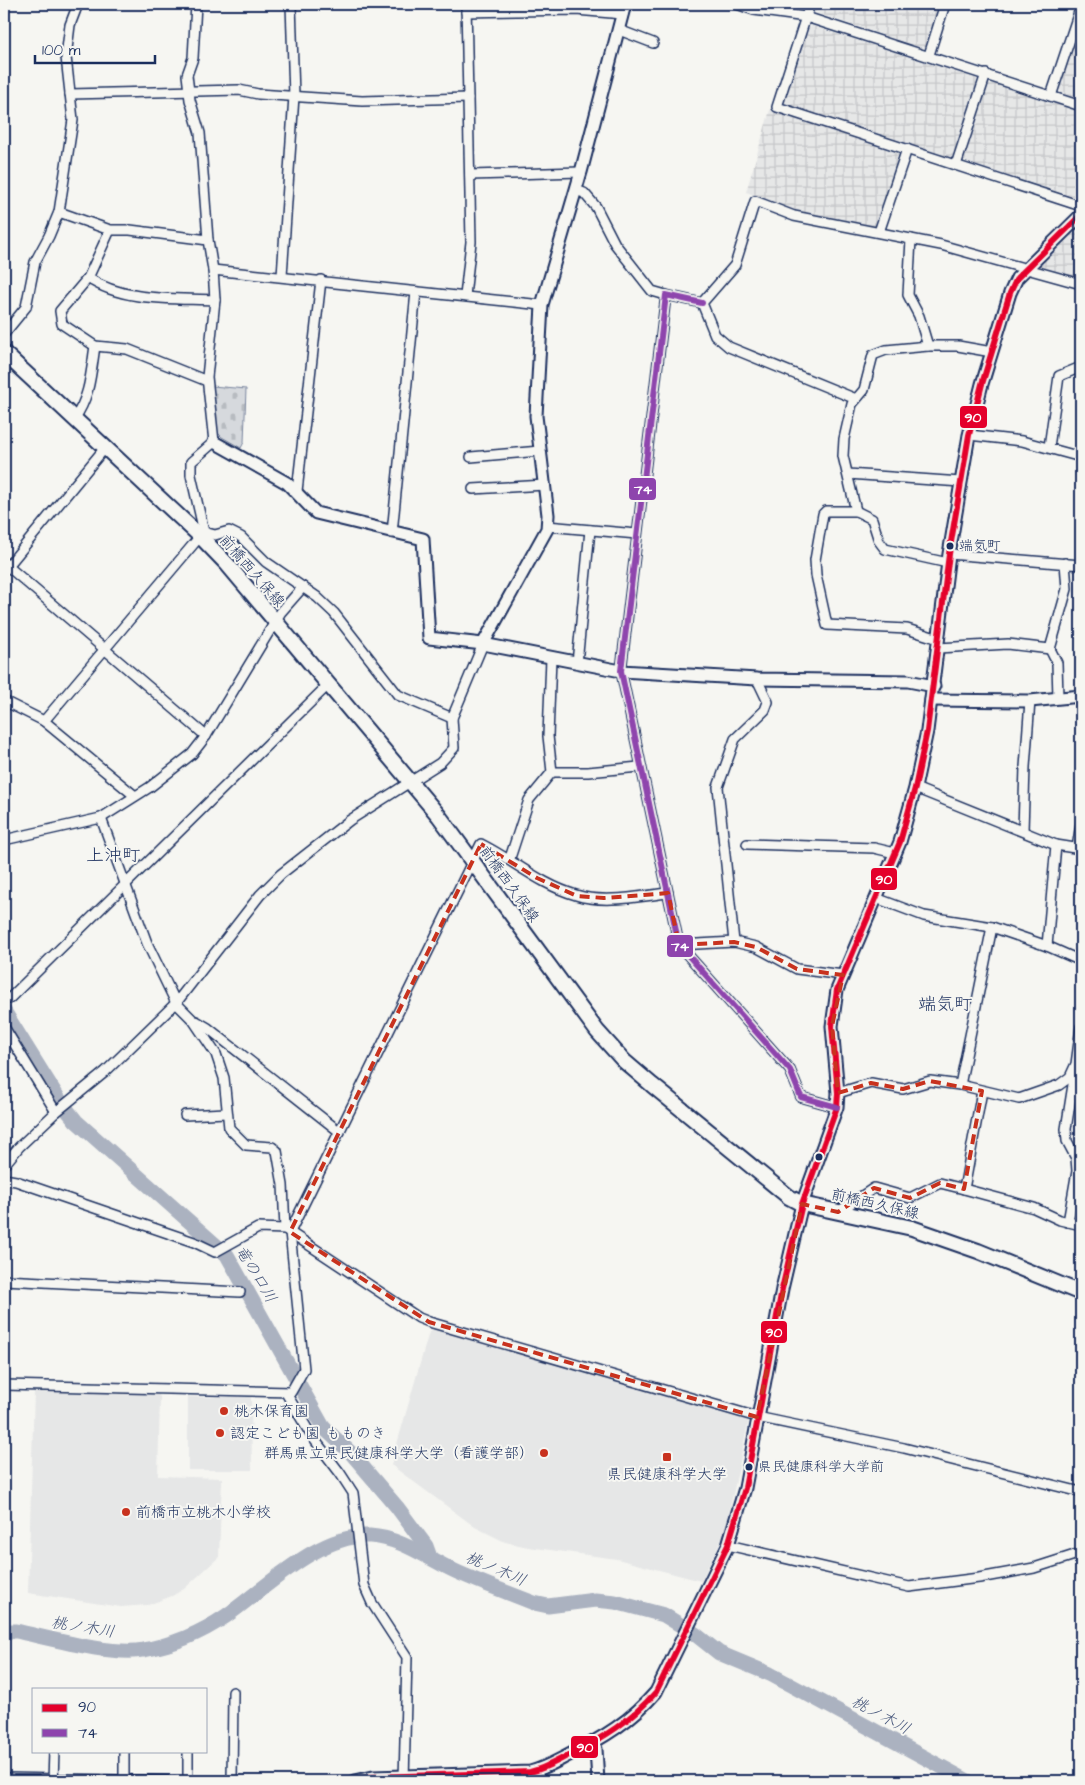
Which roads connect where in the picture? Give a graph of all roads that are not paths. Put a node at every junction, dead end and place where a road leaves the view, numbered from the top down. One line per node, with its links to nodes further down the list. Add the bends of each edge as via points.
1 (78, 4): 16 (street, via 70,25 66,57)
2 (196, 4): 15 (street, via 193,58 187,75)
3 (290, 4): 17 (street)
4 (737, 4): 10 (street, via 754,10)
5 (810, 4): 10 (street)
6 (945, 4): 13 (street)
7 (1081, 6): 18 (street)
8 (466, 8): 9 (street); 19 (street)
9 (624, 9): 11 (street)
10 (806, 17): 13 (street); 21 (street, via 777,107)
11 (619, 30): 12 (street); 23 (street)
12 (654, 43)
13 (929, 55): 14 (street)
14 (986, 74): 18 (street); 22 (street)
15 (190, 90): 16 (street); 17 (street, via 239,90); 32 (street, via 200,133)
16 (70, 94): 27 (street, via 73,120)
17 (294, 96): 19 (street, via 362,101); 35 (street)
18 (1051, 96): 20 (street)
19 (468, 98): 24 (street)
20 (1081, 106)
21 (907, 149): 22 (street); 30 (street)
22 (956, 165): 26 (street)
23 (581, 172): 24 (street); 25 (street)
24 (470, 175): 41 (street, via 471,242)
25 (576, 190): 40 (street, via 584,193 596,207 615,244 652,292); 44 (street)
26 (1081, 206)
27 (58, 212): 29 (street); 45 (street, via 35,262 26,307)
28 (1081, 215): 34 (street)
29 (110, 230): 32 (street); 36 (street)
30 (879, 232): 31 (street); 43 (street, via 794,216 755,201 736,265)
31 (911, 239): 34 (street); 47 (street, via 908,296 919,316)
32 (208, 240): 33 (street)
33 (213, 270): 35 (street); 42 (street)
34 (1024, 270): 38 (street); 48 (street, via 1010,293)
35 (282, 276): 37 (street)
36 (88, 278): 42 (street, via 134,295); 46 (street, via 60,311 60,320)
37 (321, 280): 39 (street); 65 (street)
38 (1081, 284)
39 (416, 292): 41 (street); 69 (street)
40 (666, 295): 43 (street); 71 (street)
41 (465, 296): 44 (street)
42 (214, 300): 51 (street)
43 (702, 303): 52 (street, via 715,335 729,347)
44 (542, 305): 58 (street, via 536,416)
45 (4, 334)
46 (95, 346): 51 (street, via 127,349); 53 (street, via 88,394)
47 (928, 346): 48 (street, via 958,346); 52 (street, via 886,350 873,355 864,390)
48 (992, 352): 54 (street)
49 (4, 353): 53 (main road, 前橋西久保線)
50 (1081, 367): 56 (street, via 1059,376)
51 (207, 381): 55 (street)
52 (856, 399): 61 (street, via 844,439 843,456)
53 (74, 420): 57 (main road, 前橋西久保線)
54 (968, 435): 56 (street, via 1022,441); 62 (street)
55 (214, 442): 65 (street); 70 (street, via 191,462)
56 (1049, 448): 60 (street)
57 (104, 449): 70 (main road, 前橋西久保線); 74 (street)
58 (540, 451): 59 (street); 63 (street)
59 (471, 457)
60 (1081, 457)
61 (848, 474): 62 (street); 66 (street)
62 (961, 482): 72 (street)
63 (544, 484): 64 (street); 67 (street)
64 (473, 489)
65 (297, 491): 69 (street, via 316,513)
66 (856, 511): 72 (street, via 872,519 885,549); 78 (street, via 826,511 823,514 815,560 827,625 907,629)
67 (547, 526): 68 (street); 79 (street)
68 (590, 530): 71 (street); 83 (street)
69 (392, 532): 79 (street, via 423,539 429,638)
70 (202, 534): 76 (street, via 229,531 241,536 266,562); 77 (main road, 前橋西久保線); 80 (street)
71 (637, 534): 84 (street)
72 (948, 558): 73 (street); 78 (street)
73 (1065, 563): 75 (street); 81 (street, via 1066,588)
74 (6, 565): 80 (street)
75 (1081, 565)
76 (303, 587): 77 (street); 93 (street, via 338,617 398,695)
77 (275, 623): 86 (main road, 前橋西久保線); 95 (street)
78 (938, 643): 81 (street, via 1008,644); 87 (street)
79 (483, 644): 82 (street); 93 (street)
80 (104, 648): 94 (street); 95 (street)
81 (1050, 649): 89 (street, via 1057,663)
82 (551, 658): 83 (street); 97 (street, via 548,736)
83 (576, 663): 84 (street)
84 (621, 671): 85 (street); 96 (street)
85 (757, 679): 87 (street, via 908,680); 115 (street, via 768,702 765,710 735,739 718,787)
86 (328, 685): 98 (main road, 前橋西久保線); 111 (street)
87 (934, 686): 90 (street)
88 (1081, 696): 89 (street)
89 (1058, 698): 92 (street)
90 (932, 700): 92 (street); 99 (street)
91 (4, 701): 94 (street)
92 (1030, 701): 103 (street)
93 (452, 718): 98 (street, via 454,748 440,763)
94 (44, 721): 100 (street)
95 (206, 736): 100 (street, via 192,754)
96 (640, 767): 97 (street); 112 (street)
97 (552, 772): 109 (street, via 529,800)
98 (410, 781): 110 (main road, 前橋西久保線); 121 (street, via 350,820 281,874 260,895)
99 (915, 788): 103 (street); 108 (street)
100 (135, 796): 101 (street)
101 (100, 818): 104 (street); 111 (street)
102 (1081, 824): 107 (street)
103 (1023, 830): 106 (street)
104 (4, 840)
105 (747, 844): 108 (street, via 874,848)
106 (1056, 845): 107 (street); 117 (street)
107 (1079, 848)
108 (895, 853): 113 (street)
109 (510, 858): 110 (street, via 481,844); 112 (street, via 537,878 577,896 604,898)
110 (472, 860): 133 (street); 137 (main road, 前橋西久保線, via 597,1031 624,1061 770,1184)
111 (125, 884): 120 (street); 121 (street, via 147,943)
112 (668, 893): 116 (street)
113 (876, 898): 114 (street, via 924,916); 119 (street)
114 (992, 927): 117 (street); 126 (street)
115 (734, 942): 116 (street); 119 (street, via 756,947 797,969)
116 (679, 945): 129 (street, via 790,1070 801,1097)
117 (1047, 946): 118 (street)
118 (1081, 961)
119 (843, 975): 128 (street, via 832,1019)
120 (9, 999)
121 (176, 1003): 122 (street); 130 (street, via 105,1072)
122 (193, 1020): 131 (street, via 216,1054 224,1078); 133 (street, via 208,1028)
123 (4, 1027): 130 (street)
124 (1081, 1027): 125 (street)
125 (1079, 1065): 127 (street, via 1058,1085 1018,1099); 139 (street, via 1066,1129 1077,1171)
126 (960, 1085): 127 (street); 128 (street, via 930,1081 903,1089 871,1083)
127 (982, 1091): 136 (street)
128 (838, 1093): 129 (street)
129 (836, 1107): 137 (street)
130 (56, 1112): 134 (street)
131 (226, 1113): 132 (street); 141 (street, via 229,1128 246,1145 272,1147 277,1151)
132 (185, 1115)
133 (340, 1132): 141 (street)
134 (4, 1165)
135 (4, 1179): 141 (street, via 114,1214 216,1252 258,1228)
136 (964, 1189): 138 (street, via 940,1183 910,1198 874,1188); 139 (street, via 1034,1208)
137 (802, 1204): 138 (main road, 前橋西久保線); 147 (street)
138 (838, 1212): 144 (main road, 前橋西久保線, via 912,1228)
139 (1068, 1222): 140 (street)
140 (1081, 1225)
141 (287, 1231): 146 (street, via 303,1356 302,1375); 147 (street, via 424,1320)
142 (4, 1280): 143 (street)
143 (240, 1292)
144 (1081, 1293)
145 (4, 1385): 146 (street)
146 (289, 1393): 157 (street, via 311,1435 348,1484 354,1500 364,1585 408,1661)
147 (757, 1417): 148 (street, via 904,1448); 149 (street, via 744,1488)
148 (1081, 1492)
149 (728, 1545): 150 (street, via 910,1587 1034,1568); 152 (street, via 656,1692 643,1708)
150 (1081, 1553)
151 (233, 1692): 162 (street)
152 (594, 1742): 157 (street, via 530,1772); 164 (street)
153 (54, 1752): 158 (street)
154 (124, 1752): 159 (street)
155 (188, 1752): 161 (street)
156 (4, 1778): 158 (street)
157 (404, 1778): 163 (street, via 373,1777)
158 (53, 1780): 159 (street)
159 (124, 1780): 160 (street)
160 (172, 1781)
161 (188, 1781)
162 (232, 1781)
163 (355, 1781)
164 (598, 1781)

